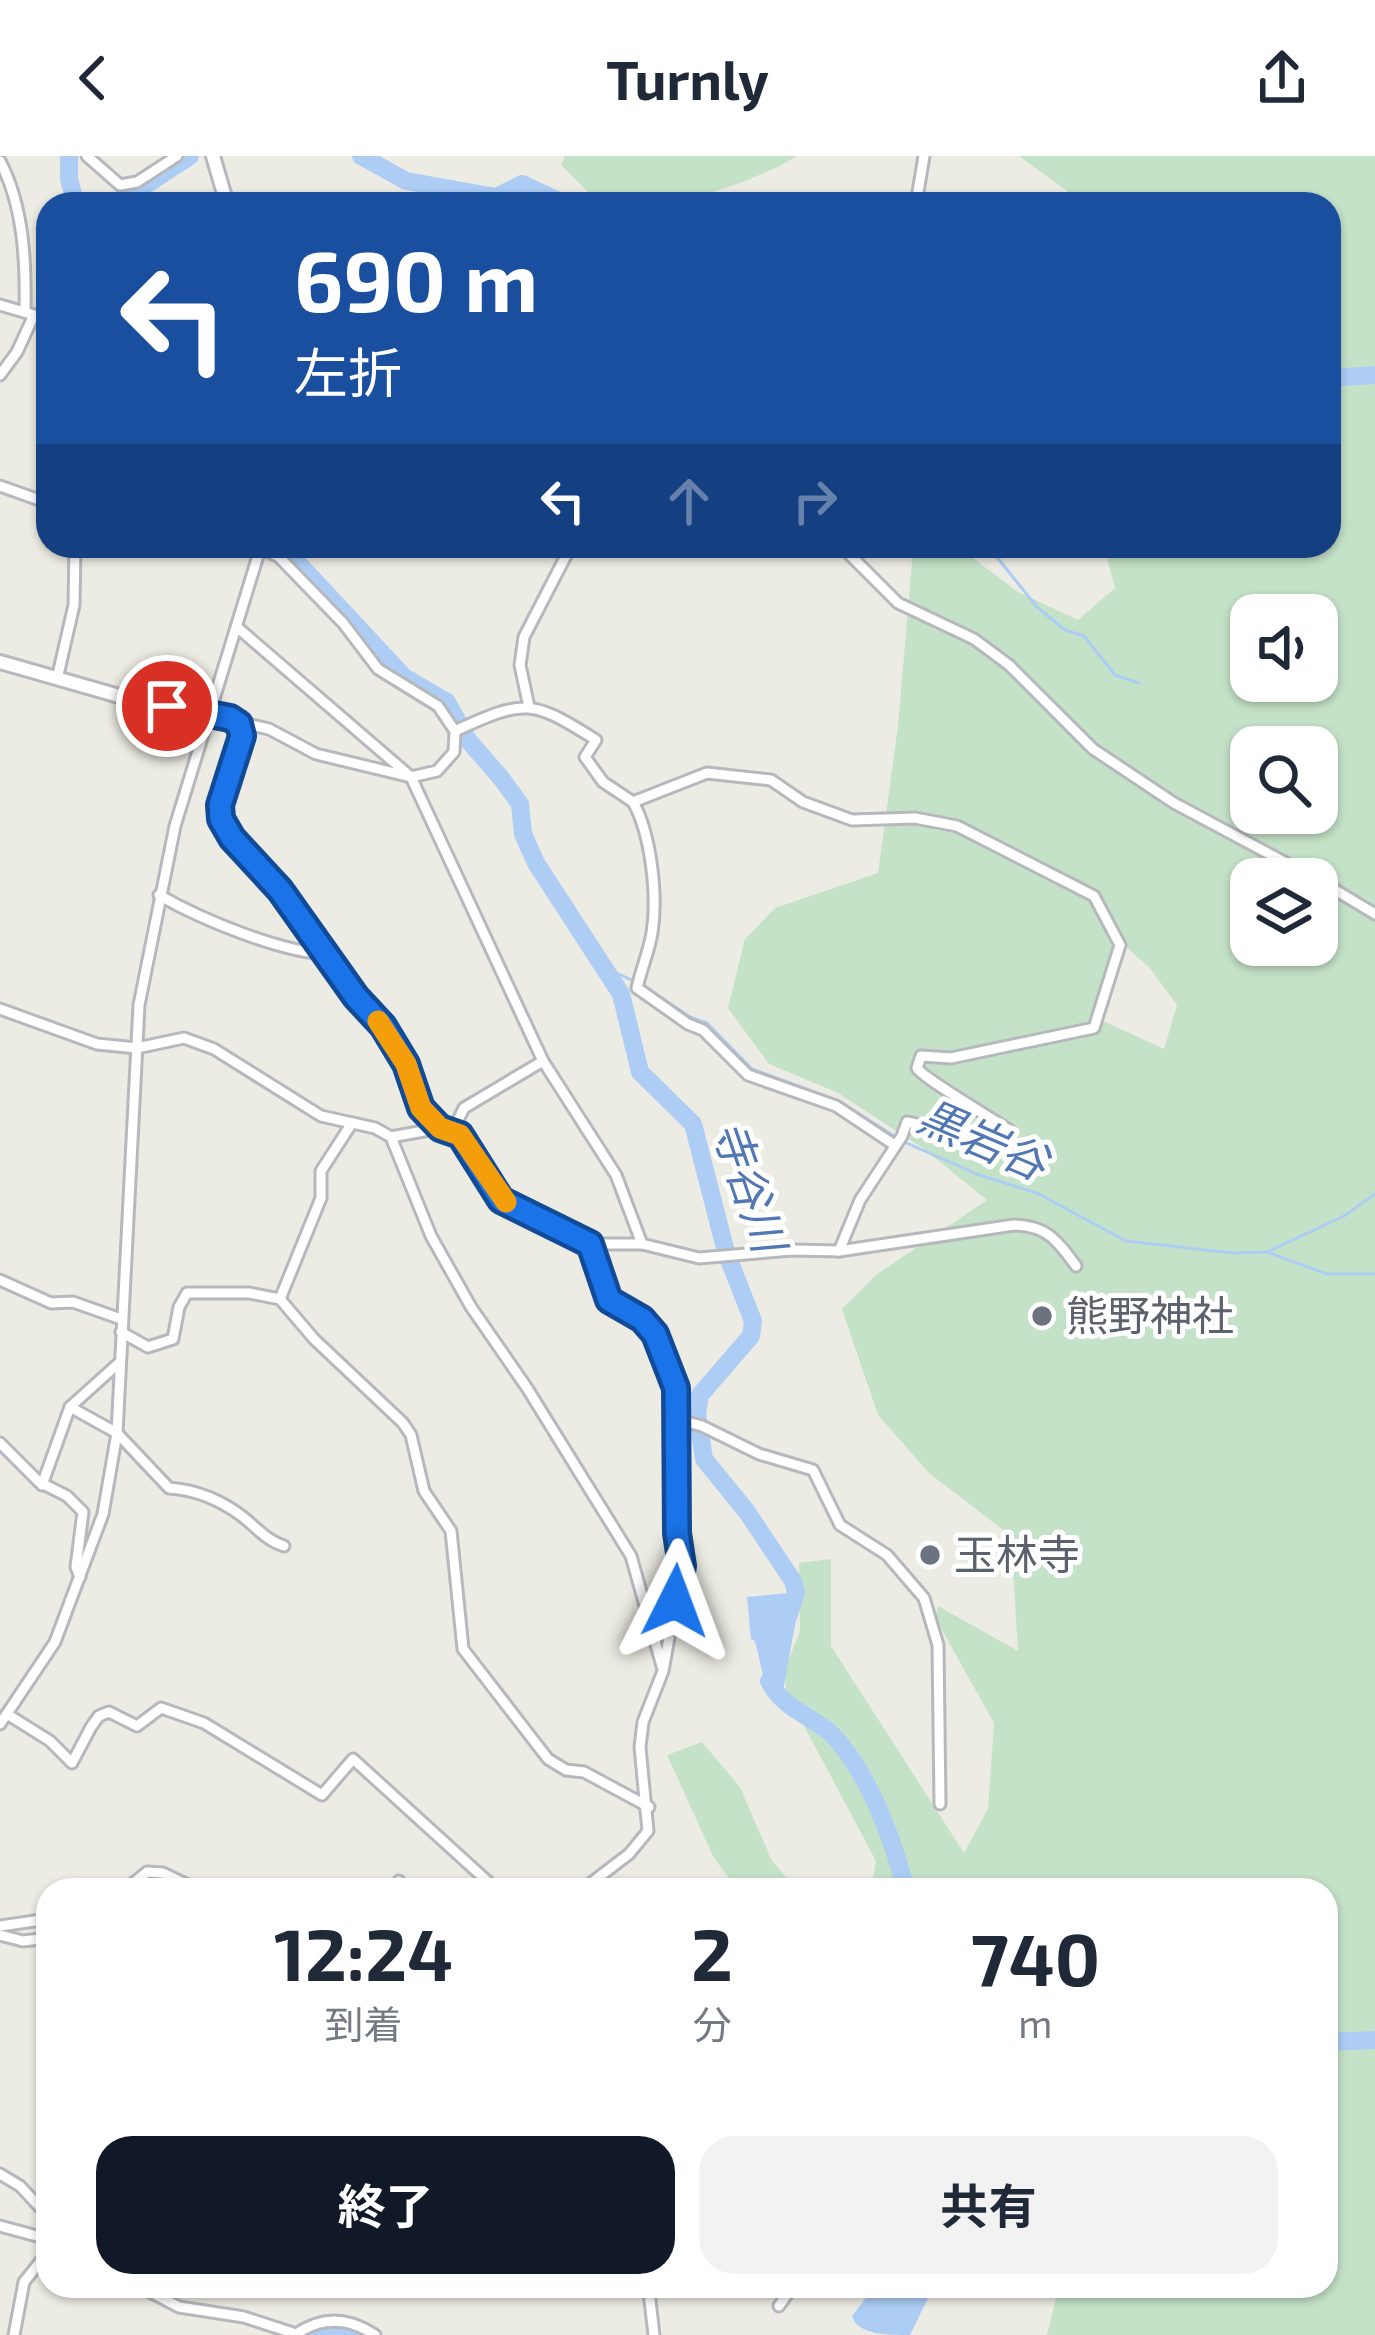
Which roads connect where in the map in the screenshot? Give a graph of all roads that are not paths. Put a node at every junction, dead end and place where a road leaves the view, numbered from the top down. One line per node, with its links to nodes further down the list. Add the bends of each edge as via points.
1 (87, 156): 2 (street, via 120,185)
2 (177, 156)
3 (212, 156): 6 (street)
4 (923, 156): 7 (street)
5 (0, 161): 9 (street, via 20,225)
6 (223, 192)
7 (918, 192)
8 (0, 305): 9 (street)
9 (30, 314): 10 (street); 11 (street)
10 (36, 316)
11 (0, 375)
12 (0, 487): 13 (street)
13 (36, 499)
14 (76, 558): 21 (street)
15 (258, 558): 19 (street)
16 (280, 558): 25 (street, via 378,669 439,706)
17 (565, 558): 22 (street, via 524,637)
18 (853, 558): 28 (street, via 898,603 1009,665 1108,759)
19 (238, 628): 23 (street); 26 (street)
20 (0, 662): 21 (street)
21 (57, 679): 23 (street)
22 (529, 707): 25 (street); 27 (street, via 596,740 585,757)
23 (208, 715): 24 (street); 30 (street)
24 (239, 724): 26 (street); 32 (street, via 221,819)
25 (455, 731): 26 (street, via 454,752 436,771)
26 (411, 777): 35 (street)
27 (633, 802): 40 (street, via 651,860 653,930 638,982 748,1075 836,1106); 40 (street, via 707,773 770,781 852,820 957,826 1094,896 1120,945 1094,1028 951,1058 921,1056 923,1079 1010,1130 999,1142 907,1122)
28 (1277, 858)
29 (1338, 892): 31 (street)
30 (159, 895): 32 (street, via 298,953); 34 (street)
31 (1375, 914)
32 (327, 954): 37 (street, via 383,1026 421,1108)
33 (0, 1009): 34 (street, via 97,1045)
34 (137, 1048): 36 (street, via 184,1038 321,1116); 47 (street)
35 (543, 1061): 38 (street, via 464,1108); 42 (street, via 616,1175)
36 (352, 1123): 39 (street); 46 (street, via 321,1171 321,1198)
37 (440, 1128): 38 (street); 39 (street)
38 (460, 1135): 41 (street, via 501,1200)
39 (392, 1137): 56 (street, via 430,1236 631,1556)
40 (896, 1141): 43 (street)
41 (590, 1244): 42 (street); 50 (street, via 609,1300 655,1334 676,1388)
42 (642, 1244): 43 (street, via 699,1258)
43 (839, 1251): 44 (street, via 1036,1226)
44 (1076, 1266)
45 (0, 1280): 47 (street)
46 (280, 1299): 47 (street, via 187,1293 173,1340 148,1347); 60 (street, via 411,1435 424,1491 451,1531 463,1649 499,1700 548,1760)
47 (121, 1326): 48 (street)
48 (120, 1362): 49 (street); 51 (street)
49 (70, 1407): 51 (street); 53 (street)
50 (676, 1419): 56 (street, via 682,1566); 59 (street, via 813,1470 840,1526 887,1555 924,1598 938,1645)
51 (117, 1433): 54 (street, via 169,1488 195,1490); 55 (street, via 103,1514)
52 (0, 1443): 53 (street)
53 (42, 1485): 55 (street, via 83,1513)
54 (284, 1546)
55 (80, 1577): 57 (street, via 55,1642)
56 (663, 1671): 60 (street, via 640,1748)
57 (8, 1714): 58 (street); 63 (street, via 72,1763 99,1716 109,1712 137,1726 161,1708 188,1715 322,1796 353,1759)
58 (0, 1724)
59 (940, 1804)
60 (649, 1807): 64 (street, via 649,1832)
61 (140, 1878): 62 (street, via 148,1872)
62 (173, 1878)
63 (484, 1878)
64 (597, 1878)
65 (36, 1921): 66 (street)
66 (0, 1926)
67 (0, 1935): 68 (street)
68 (36, 1939)
69 (0, 2174): 70 (street)
70 (36, 2203)
71 (0, 2226): 72 (street)
72 (36, 2236)
73 (36, 2266): 79 (street, via 23,2282)
74 (162, 2298): 78 (street)
75 (650, 2298): 81 (street)
76 (785, 2298): 77 (street)
77 (779, 2306)
78 (295, 2334): 80 (street, via 337,2320)
79 (14, 2335)
80 (375, 2335)
81 (655, 2335)

